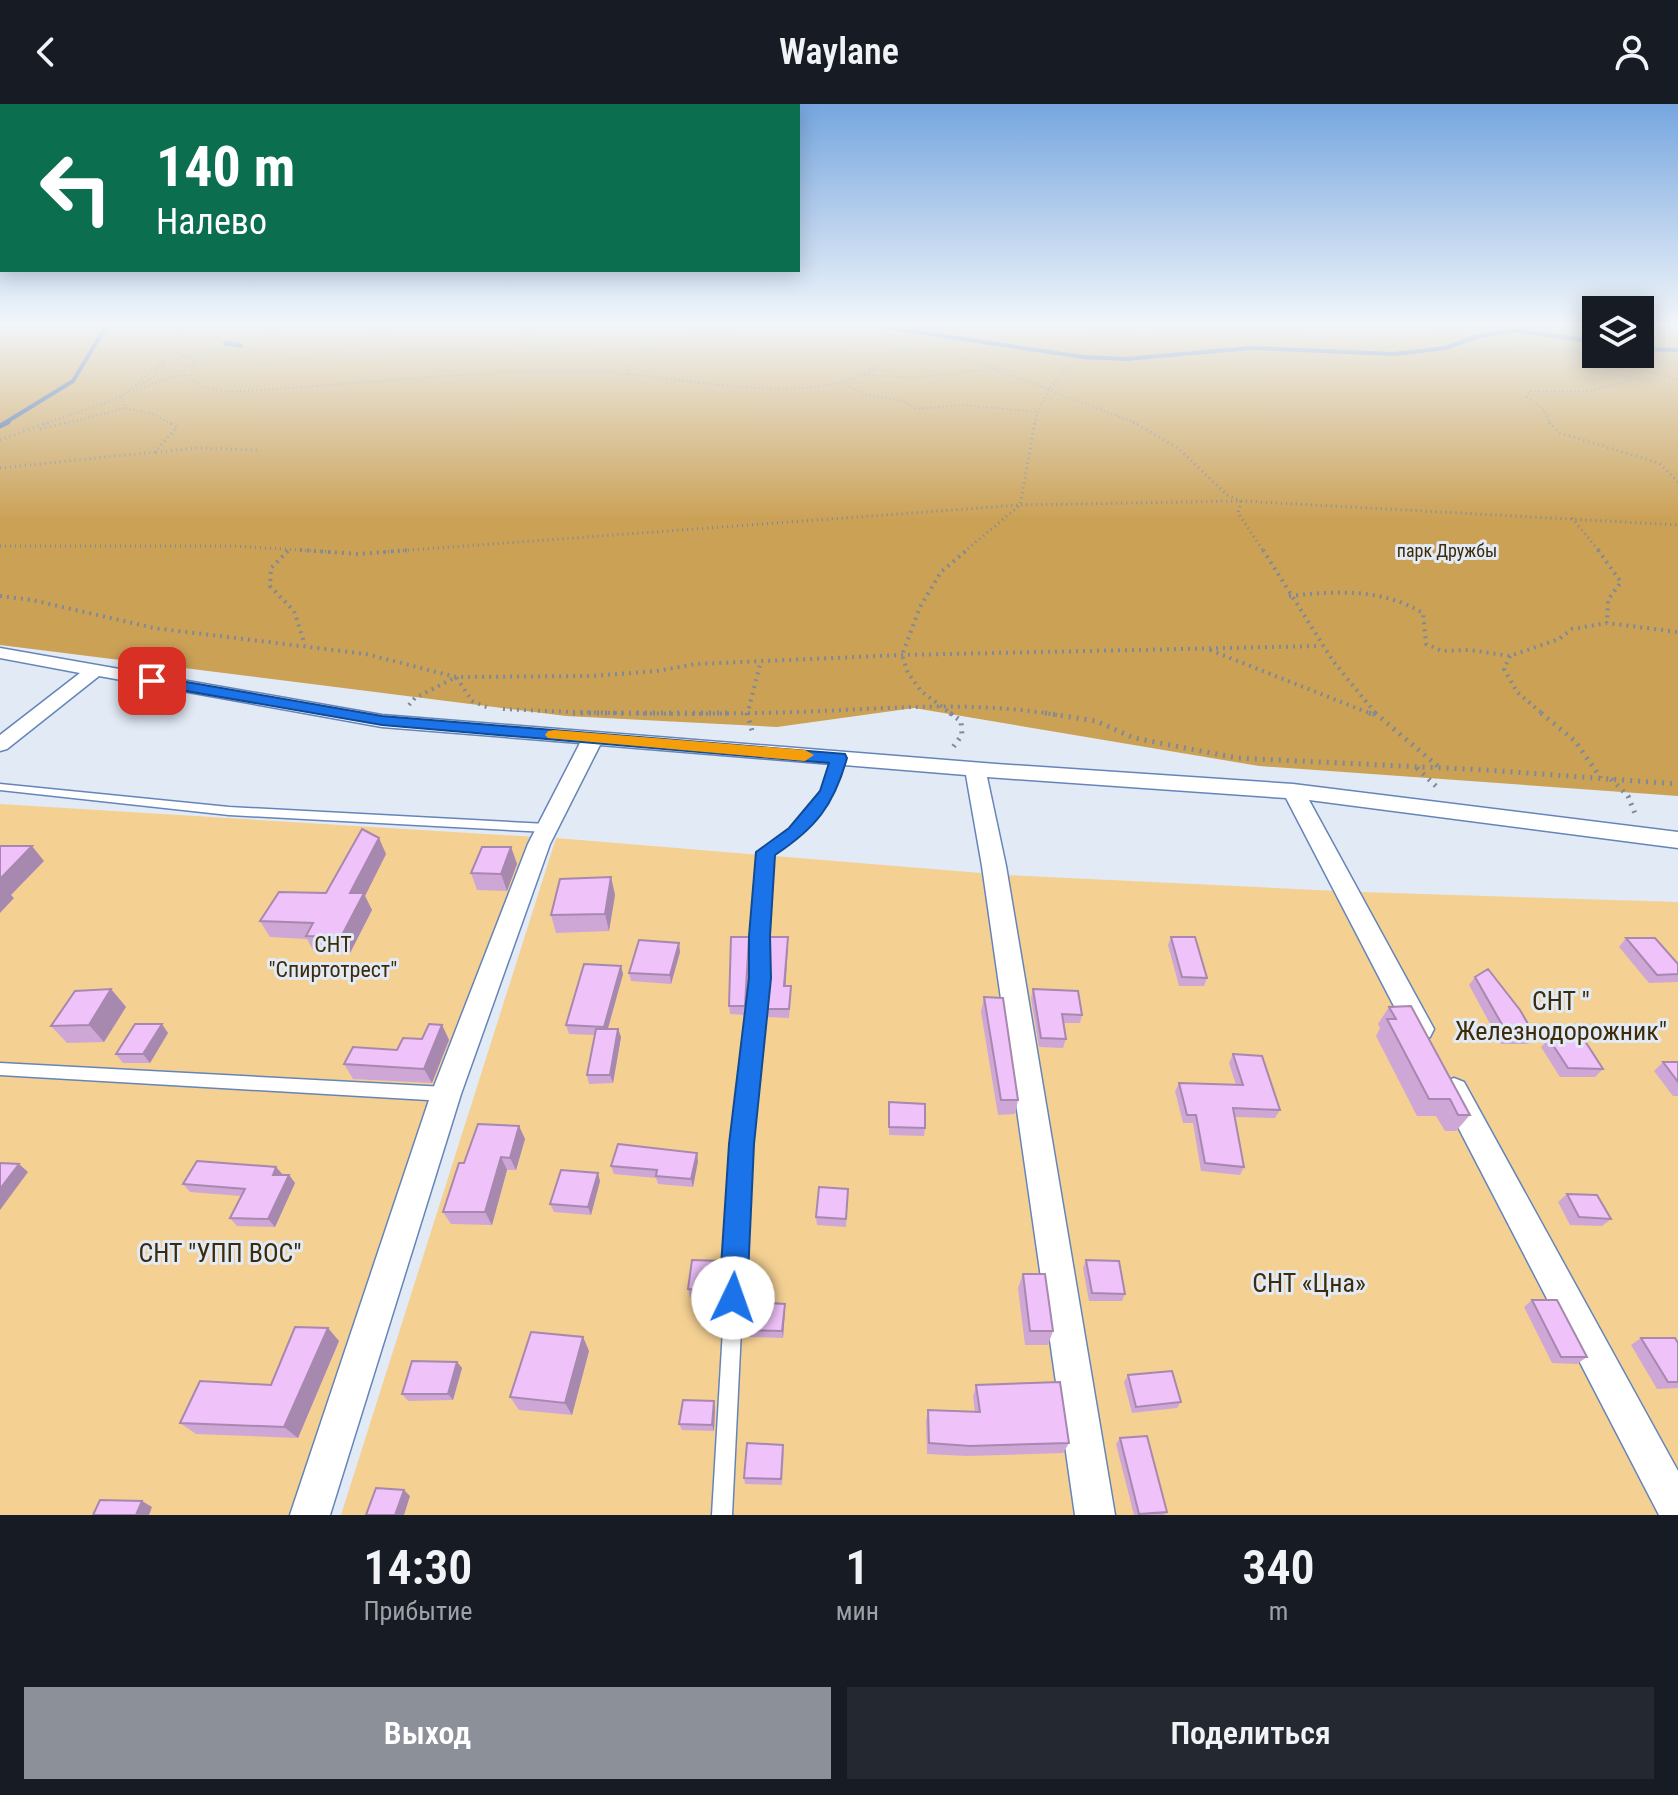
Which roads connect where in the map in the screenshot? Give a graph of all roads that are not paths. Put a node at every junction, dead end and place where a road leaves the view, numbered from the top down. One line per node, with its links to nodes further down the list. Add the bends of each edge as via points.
1 (0, 653): 2 (street)
2 (94, 671): 3 (street, via 382,721); 4 (street)
3 (593, 738): 5 (street); 9 (street)
4 (0, 745)
5 (839, 758): 6 (street); 15 (lane, via 828,792 796,832 766,852 760,978 742,1144)
6 (963, 768): 8 (street); 16 (street, via 994,866)
7 (0, 787): 9 (lane, via 229,811)
8 (1293, 791): 10 (street); 13 (street)
9 (547, 828): 12 (street)
10 (1678, 840)
11 (0, 1069): 12 (lane)
12 (446, 1094): 14 (street)
13 (1678, 1511)
14 (310, 1515)
15 (722, 1515)
16 (1095, 1515)

